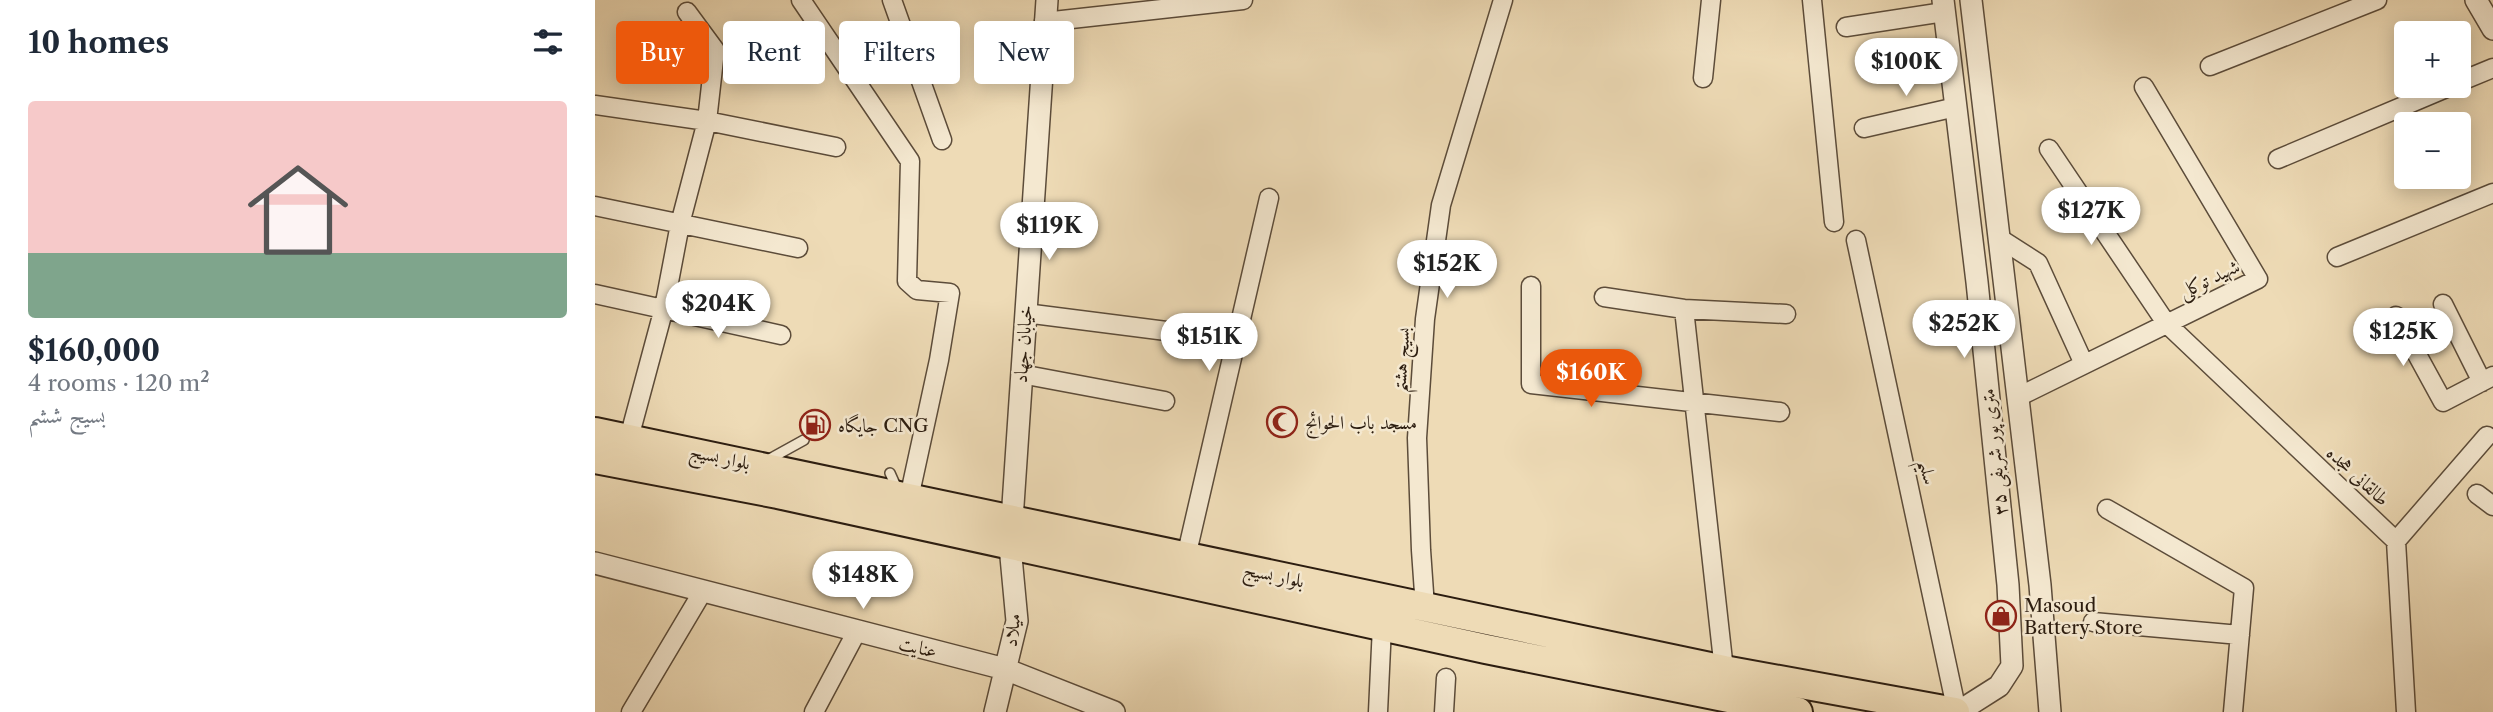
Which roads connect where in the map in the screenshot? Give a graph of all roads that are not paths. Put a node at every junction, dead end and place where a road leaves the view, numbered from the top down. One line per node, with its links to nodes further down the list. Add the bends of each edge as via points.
1 (801, 0): 66 (street, via 910,161 907,281 918,290 950,293 940,360)
2 (892, 0): 28 (street)
3 (1047, 0): 13 (street, خیابان جهاد)
4 (1243, 0): 14 (street)
5 (1503, 0): 75 (street, بسیج هشتم, via 1441,205 1425,319 1417,438)
6 (1711, 0): 20 (street)
7 (1812, 0): 35 (street)
8 (1971, 0): 37 (street, ۳۵ متری پور شریفی)
9 (2377, 0): 17 (street)
10 (2476, 0): 16 (street)
11 (1944, 6): 15 (street); 25 (street, ۳۵ متری پور شریفی)
12 (687, 12): 26 (street, via 715,50)
13 (1044, 21)
14 (1053, 21)
15 (1846, 27)
16 (2493, 29)
17 (2210, 66)
18 (2493, 68): 19 (street)
19 (2471, 77)
20 (1703, 78)
21 (1040, 84): 47 (street, خیابان جهاد)
22 (2144, 87): 50 (street, شهید توکلی, via 2257,279)
23 (2423, 98): 31 (street)
24 (595, 105): 26 (street)
25 (1956, 107): 27 (street); 79 (street, ۳۵ متری پور شریفی)
26 (707, 121): 29 (street); 36 (street)
27 (1864, 128)
28 (942, 140)
29 (836, 147)
30 (2049, 149): 50 (street, طالقانی هجده)
31 (2278, 159)
32 (2493, 192): 40 (street)
33 (1269, 198): 72 (street)
34 (595, 206): 36 (street)
35 (1834, 222)
36 (680, 224): 39 (street); 45 (street)
37 (1999, 238): 53 (street, via 2038,263); 56 (street, ۳۵ متری پور شریفی)
38 (1856, 240): 92 (street, سلیم)
39 (798, 248)
40 (2336, 257)
41 (1531, 285): 58 (street, via 1531,384)
42 (595, 294): 45 (street)
43 (1604, 297): 46 (street)
44 (2443, 304): 55 (street)
45 (664, 308): 52 (street); 62 (street)
46 (1684, 309): 48 (street); 58 (street)
47 (1025, 313): 51 (street); 54 (street, خیابان جهاد)
48 (1786, 314)
49 (2396, 316): 55 (street, via 2444,402)
50 (2166, 323): 53 (street, شهید توکلی); 71 (street, طالقانی هجده)
51 (1182, 333)
52 (781, 335)
53 (2084, 364): 56 (street, شهید توکلی)
54 (1021, 374): 57 (street); 70 (street, خیابان جهاد)
55 (2488, 379)
56 (2018, 397): 78 (street, ۳۵ متری پور شریفی)
57 (1165, 401)
58 (1694, 401): 59 (street); 83 (street)
59 (1780, 412)
60 (595, 432): 62 (main road, بلوار بسیج)
61 (2487, 436): 71 (street)
62 (629, 438): 65 (main road, بلوار بسیج)
63 (804, 440): 65 (lane)
64 (595, 459): 70 (main road, بلوار بسیج)
65 (758, 465): 66 (main road, بلوار بسیج)
66 (900, 489): 70 (main road, بلوار بسیج)
67 (2477, 494): 68 (street)
68 (2493, 506)
69 (2107, 509): 81 (street, via 2243,588)
70 (1011, 533): 72 (main road, بلوار بسیج); 77 (main road, بلوار بسیج); 82 (street, میلاد, via 1017,621)
71 (2396, 541): 95 (street)
72 (1186, 557): 75 (main road, بلوار بسیج)
73 (595, 563): 74 (street, عنایت)
74 (703, 591): 80 (street, عنایت); 86 (street)
75 (1425, 607): 83 (main road, بلوار بسیج)
76 (2094, 622): 81 (street)
77 (1382, 626): 89 (street); 91 (main road, بلوار بسیج)
78 (2043, 628): 79 (street); 93 (street, ۳۵ متری پور شریفی)
79 (2011, 630): 92 (street, ۳۵ متری پور شریفی, via 2012,666 1999,686)
80 (857, 631): 82 (street, عنایت); 87 (street)
81 (2239, 635): 94 (street)
82 (1005, 669): 85 (street, عنایت); 88 (street, میلاد)
83 (1724, 670): 92 (main road, بلوار بسیج)
84 (1446, 678): 90 (street)
85 (1108, 711)
86 (631, 712)
87 (814, 712)
88 (995, 712)
89 (1378, 712)
90 (1444, 712)
91 (1798, 712)
92 (1956, 712)
93 (2050, 712)
94 (2233, 712)
95 (2406, 712)

